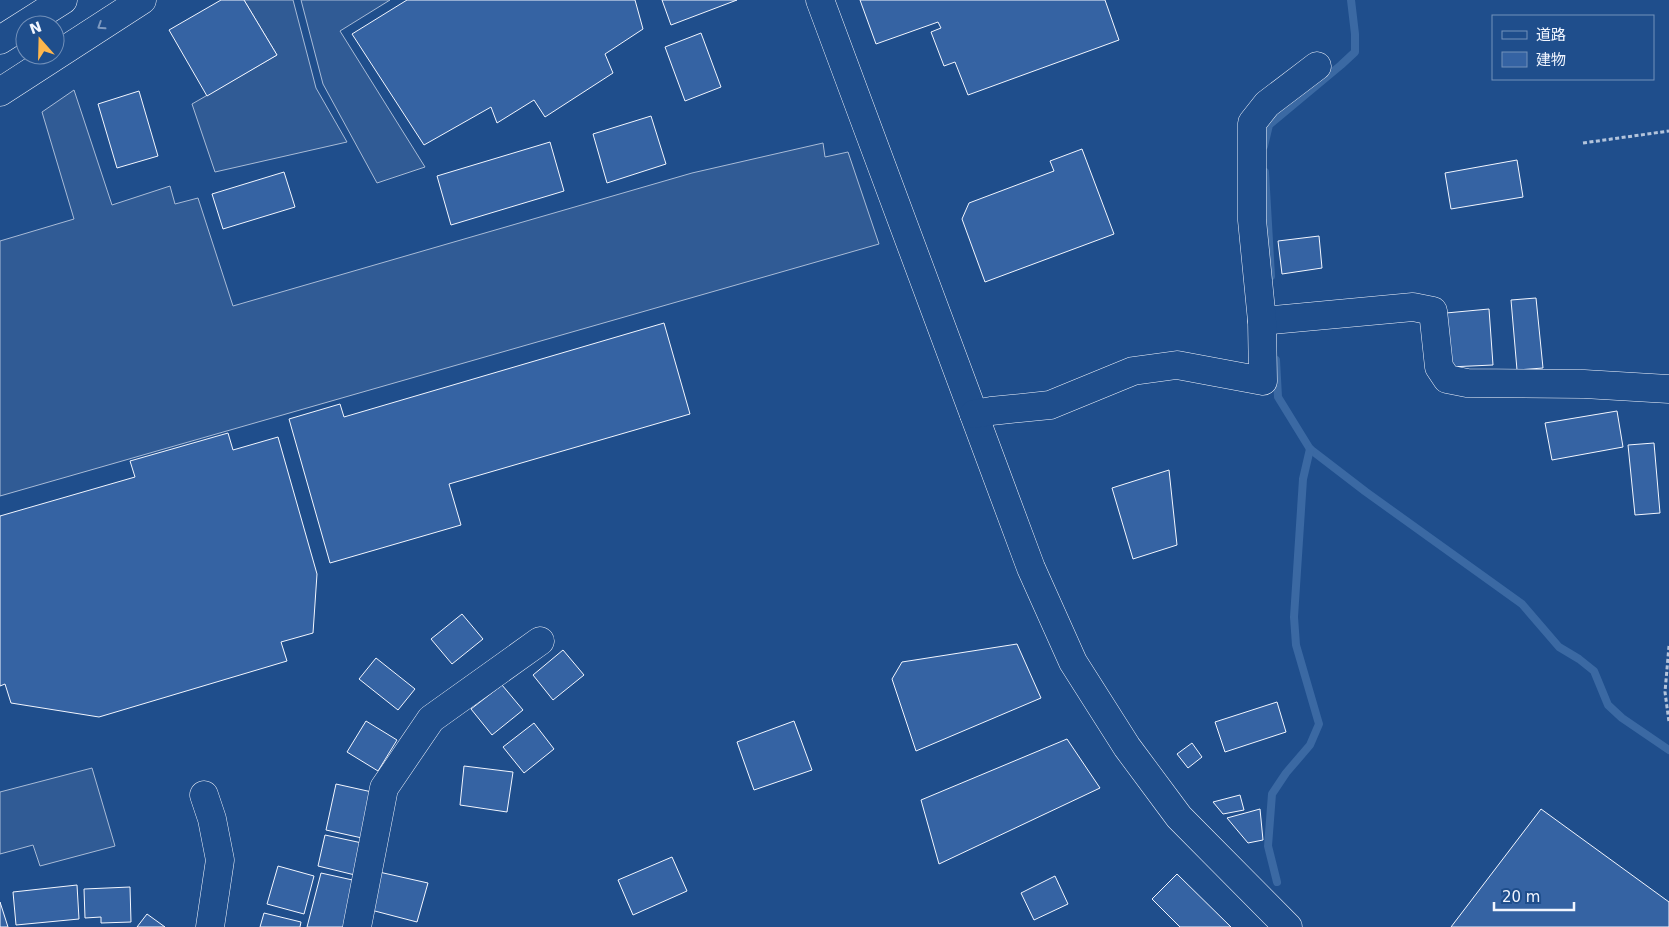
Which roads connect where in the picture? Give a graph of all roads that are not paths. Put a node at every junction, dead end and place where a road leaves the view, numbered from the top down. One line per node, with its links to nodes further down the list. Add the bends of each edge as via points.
1 (62, 0): 4 (main road)
2 (142, 0): 6 (main road, one-way to 6)
3 (820, 0): 9 (main road)
4 (0, 40)
5 (1317, 66): 7 (main road, via 1267,104 1252,123 1252,220)
6 (0, 92)
7 (1262, 321): 8 (main road, via 1414,307 1433,311 1439,367 1447,379 1467,383); 9 (main road, via 1263,381 1177,365 1133,371 1050,405)
8 (1669, 389)
9 (974, 414): 12 (main road, via 1031,568 1073,662 1127,747 1178,817)
10 (540, 641): 14 (main road, via 431,719 384,788)
11 (204, 795): 13 (main road, via 220,860)
12 (1284, 926)
13 (210, 927)
14 (358, 927)

